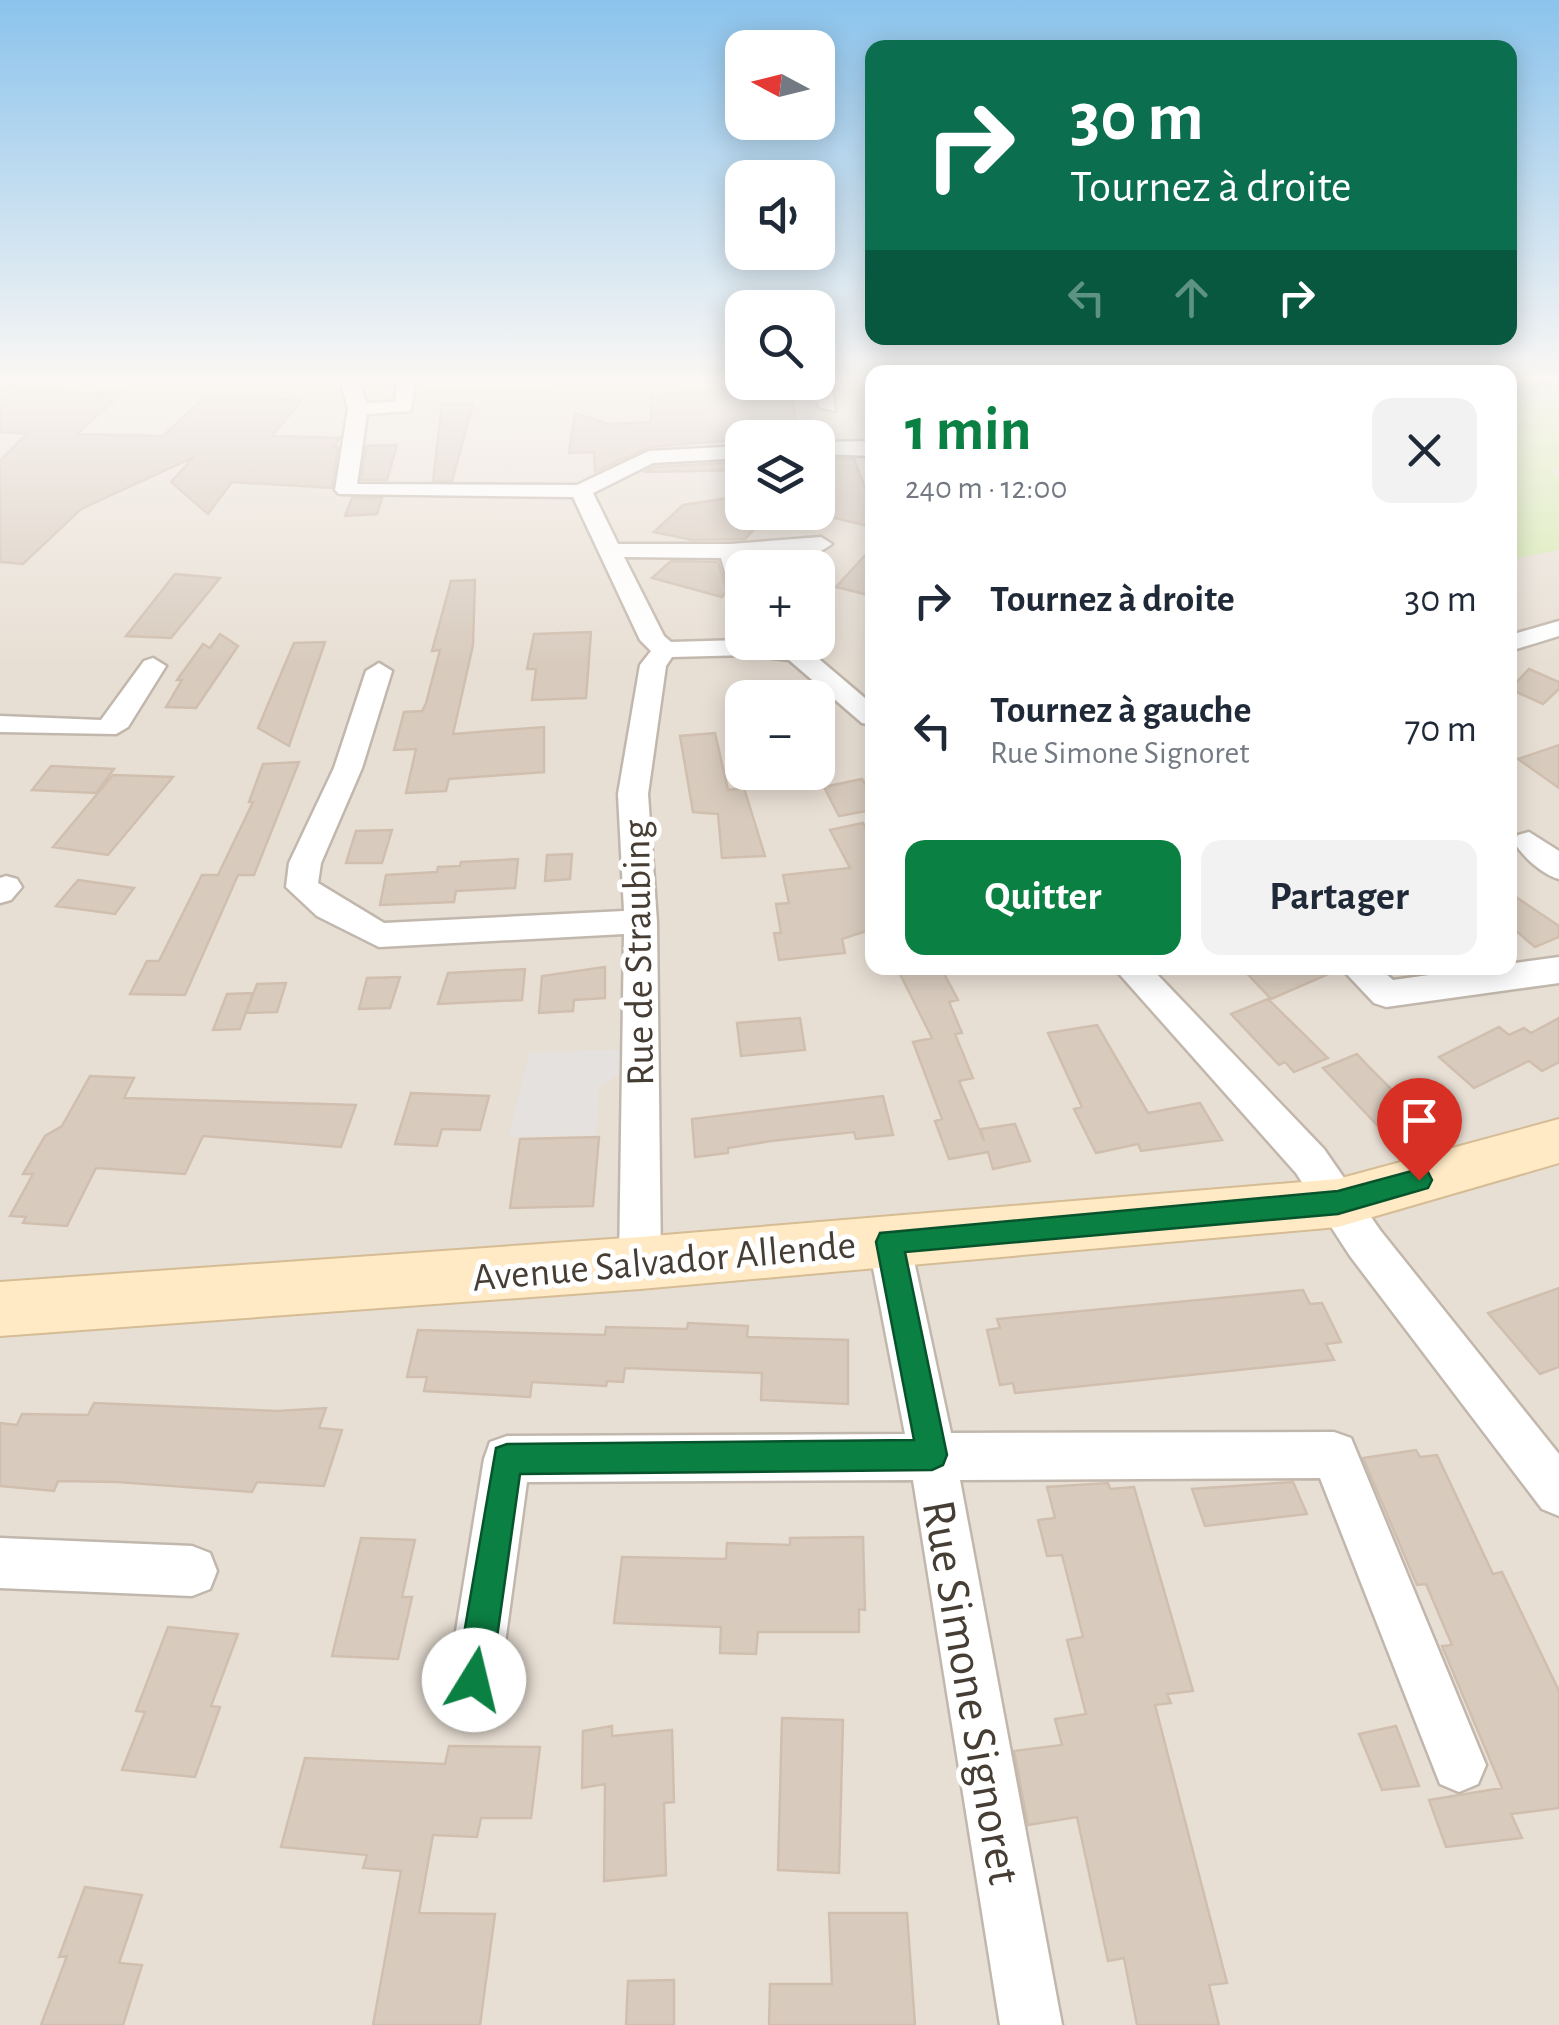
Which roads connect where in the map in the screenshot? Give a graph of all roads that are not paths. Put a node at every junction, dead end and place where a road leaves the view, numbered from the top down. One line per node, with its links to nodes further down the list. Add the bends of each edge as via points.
1 (348, 476): 3 (street, via 346,490)
2 (612, 476): 3 (street)
3 (581, 491): 7 (street)
4 (821, 544): 5 (street)
5 (744, 550)
6 (725, 551): 7 (street)
7 (614, 552): 10 (street, via 653,640)
8 (1559, 628): 9 (street)
9 (1517, 640)
10 (664, 650): 13 (street, via 797,653); 17 (street, Rue de Straubing, via 652,665 634,794)
11 (153, 666): 14 (street, via 118,721 106,728)
12 (379, 671): 17 (street, via 302,886 379,936)
13 (865, 711)
14 (0, 724)
15 (1529, 842): 16 (street)
16 (1559, 868)
17 (641, 922): 24 (street, Rue de Straubing)
18 (1559, 970): 20 (street, via 1386,994)
19 (1137, 975): 22 (street, via 1310,1161)
20 (1366, 975)
21 (1559, 1142): 22 (street, Avenue Salvador Allende)
22 (1338, 1202): 23 (street, Avenue Salvador Allende); 27 (street)
23 (889, 1242): 24 (street, Avenue Salvador Allende); 26 (street, Rue Simone Signoret)
24 (640, 1263): 25 (street, Avenue Salvador Allende)
25 (4, 1316)
26 (932, 1455): 30 (street, via 507,1459); 31 (street, via 1334,1456); 32 (street, Rue Simone Signoret)
27 (1559, 1492)
28 (0, 1563): 29 (street)
29 (192, 1571)
30 (474, 1680)
31 (1459, 1765)
32 (1031, 2025)

